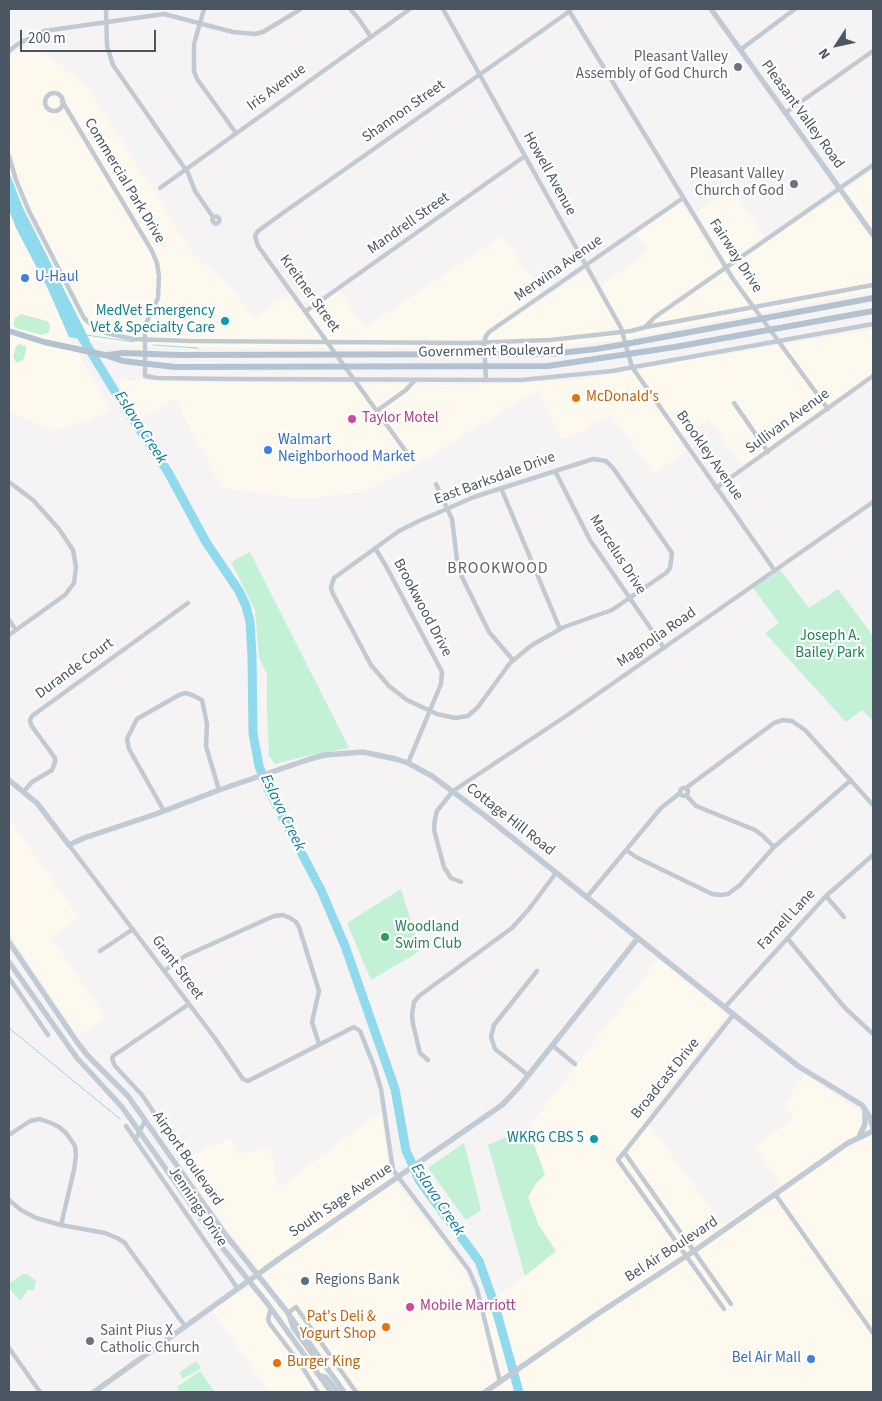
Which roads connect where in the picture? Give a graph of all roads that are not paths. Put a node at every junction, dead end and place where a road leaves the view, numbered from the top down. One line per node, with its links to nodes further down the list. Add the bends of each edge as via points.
1 (106, 9): 10 (street)
2 (204, 9): 11 (street)
3 (301, 9): 11 (street, via 254,34)
4 (350, 9): 12 (street)
5 (410, 9): 12 (street, Iris Avenue)
6 (443, 9): 16 (street, Howell Avenue)
7 (710, 9): 13 (street, Pleasant Valley Road)
8 (794, 9): 13 (street)
9 (569, 10): 16 (street, Shannon Street); 26 (street, Fairway Drive)
10 (106, 21): 11 (street, via 164,14); 14 (street, via 44,31); 23 (street, via 107,46 113,65)
11 (200, 23): 19 (street, via 194,44 194,71)
12 (370, 37): 19 (street, Iris Avenue)
13 (740, 50): 18 (street, Pleasant Valley Road)
14 (9, 51)
15 (873, 51): 18 (street)
16 (479, 74): 21 (street, Howell Avenue); 29 (street, Shannon Street)
17 (62, 101): 17 (street, via 58,94 53,93 46,97 45,103 50,110 56,110); 43 (street, Commercial Park Drive, via 157,263 158,298 147,321)
18 (785, 113): 25 (street, Pleasant Valley Road)
19 (236, 133): 23 (street, Iris Avenue)
20 (9, 156): 43 (street, via 29,211 84,318 106,333)
21 (525, 156): 30 (street, Howell Avenue); 36 (street, Mandrell Street)
22 (873, 165): 25 (street)
23 (186, 170): 24 (street, Iris Avenue); 27 (street)
24 (160, 188)
25 (839, 188): 28 (street, Pleasant Valley Road); 31 (street)
26 (683, 198): 30 (street, Merwina Avenue); 31 (street, Fairway Drive)
27 (213, 218)
28 (873, 235)
29 (255, 236): 36 (street, Kreitner Street, via 258,246)
30 (586, 266): 42 (street, Howell Avenue); 46 (street, Merwina Avenue, via 489,332)
31 (726, 267): 34 (street, Fairway Drive); 39 (street, via 655,317)
32 (873, 284): 34 (street)
33 (873, 298): 37 (main road, Government Boulevard)
34 (753, 307): 37 (street, Fairway Drive); 39 (street)
35 (873, 311): 40 (main road, Government Boulevard)
36 (306, 312): 45 (street, Kreitner Street)
37 (762, 319): 40 (street, Fairway Drive); 47 (main road, Government Boulevard)
38 (873, 324): 44 (street, Government Boulevard)
39 (646, 327): 42 (street)
40 (769, 329): 44 (street, Fairway Drive); 49 (main road, Government Boulevard)
41 (9, 331): 50 (main road, Government Boulevard)
42 (622, 332): 46 (street, via 550,340); 47 (street, Howell Avenue)
43 (146, 339): 45 (street); 48 (street, Commercial Park Drive)
44 (777, 341): 56 (street, Government Boulevard); 62 (street, Fairway Drive)
45 (328, 342): 46 (street); 52 (street, Kreitner Street)
46 (484, 342): 51 (street)
47 (626, 344): 49 (street, Howell Avenue); 51 (main road, Government Boulevard, via 550,354)
48 (146, 354): 50 (main road, Government Boulevard); 52 (main road, Government Boulevard); 53 (street, Commercial Park Drive)
49 (628, 354): 55 (main road, Government Boulevard, via 548,366); 56 (street, Brookley Avenue)
50 (105, 355): 53 (main road, Government Boulevard)
51 (485, 355): 52 (main road, Government Boulevard); 55 (street)
52 (338, 356): 54 (street, Kreitner Street)
53 (146, 364): 54 (main road, Government Boulevard); 58 (street, Government Boulevard, via 146,376 157,378)
54 (346, 366): 55 (main road, Government Boulevard); 58 (street, Kreitner Street)
55 (486, 367): 60 (street)
56 (632, 368): 60 (street, Government Boulevard, via 546,378); 70 (street, Brookley Avenue)
57 (873, 376): 62 (street, Sullivan Avenue)
58 (356, 380): 59 (street, Government Boulevard); 63 (street, Kreitner Street)
59 (415, 380): 60 (street, Government Boulevard); 63 (street)
60 (486, 380)
61 (734, 403): 64 (street)
62 (828, 409): 64 (street, Sullivan Avenue)
63 (378, 410): 65 (street, Kreitner Street)
64 (768, 452): 70 (street, Sullivan Avenue)
65 (412, 460)
66 (555, 471): 69 (street, East Barksdale Drive); 75 (street, Marcelus Drive, via 590,540); 75 (street, East Barksdale Drive, via 594,459 606,461 672,554 666,573)
67 (9, 482): 79 (street, via 33,500 59,529 73,550 76,567 74,583 65,595)
68 (436, 484): 72 (street)
69 (501, 488): 72 (street, East Barksdale Drive); 78 (street)
70 (716, 488): 74 (street, Brookley Avenue)
71 (873, 502): 74 (street, Magnolia Road)
72 (447, 508): 73 (street, East Barksdale Drive, via 399,531); 82 (street, via 454,527 461,575 489,632)
73 (375, 548): 83 (street, Brookwood Drive, via 442,672 441,684); 83 (street, East Barksdale Drive, via 339,573 332,581 332,592 381,678 397,693)
74 (775, 571): 81 (street, Magnolia Road)
75 (630, 599): 78 (street, via 612,610); 81 (street, Marcelus Drive)
76 (188, 603): 89 (street, Durande Court, via 32,716 31,725 55,762 52,770)
77 (9, 620): 79 (street)
78 (560, 629): 82 (street)
79 (16, 630): 80 (street)
80 (9, 636)
81 (664, 648): 90 (street, Magnolia Road)
82 (514, 660): 83 (street, via 468,716 447,717)
83 (429, 711): 84 (street, Brookwood Drive)
84 (408, 763): 88 (street, Cottage Hill Road, via 352,752 310,759); 90 (street, Cottage Hill Road)
85 (9, 780): 89 (street, Grant Street)
86 (851, 780): 87 (street, via 805,730 792,721 783,720); 93 (street); 98 (street)
87 (686, 788): 91 (street); 92 (street)
88 (219, 790): 94 (street, Cottage Hill Road); 94 (street, via 206,746 207,724 202,700 186,693 179,695 137,719 127,739 129,749)
89 (24, 791): 95 (street, Grant Street)
90 (453, 791): 101 (street, Cottage Hill Road); 102 (street, Magnolia Road, via 438,811 434,830 444,867 451,878)
91 (680, 793): 92 (street); 99 (street, via 661,808)
92 (686, 795): 98 (street, via 701,808 762,834)
93 (873, 805)
94 (164, 811): 96 (street, Cottage Hill Road)
95 (62, 836): 96 (street); 97 (street, Grant Street)
96 (80, 840): 97 (street, Cottage Hill Road)
97 (69, 845): 106 (street, Grant Street)
98 (774, 846): 99 (street, via 733,891 721,895 712,894)
99 (626, 850): 104 (street)
100 (873, 855): 103 (street, Farnell Lane)
101 (556, 873): 104 (street, Cottage Hill Road); 122 (street, via 512,928 414,1002 413,1024 420,1053)
102 (461, 882)
103 (826, 896): 105 (street); 108 (street, Farnell Lane)
104 (587, 897): 107 (street, Cottage Hill Road)
105 (844, 918)
106 (132, 929): 110 (street); 112 (street, Grant Street)
107 (638, 938): 116 (street, Cottage Hill Road); 121 (street, South Sage Avenue)
108 (788, 939): 116 (street, Farnell Lane); 118 (street, via 845,1008)
109 (9, 942): 127 (street, Airport Boulevard, via 77,1042 128,1096)
110 (100, 952)
111 (9, 962): 130 (street, Airport Boulevard, via 77,1058 114,1096)
112 (164, 971): 115 (street, Grant Street); 120 (street, via 185,956 274,916 290,918 299,927 319,991 312,1022)
113 (537, 971): 124 (street, via 494,1024 491,1037 495,1049)
114 (9, 978): 119 (street)
115 (189, 1004): 120 (street, Grant Street, via 243,1079 248,1081); 135 (street, via 112,1059 142,1095)
116 (726, 1007): 117 (street, Cottage Hill Road)
117 (734, 1014): 125 (street, Cottage Hill Road, via 798,1066); 134 (street, Broadcast Drive)
118 (873, 1034)
119 (48, 1035)
120 (319, 1044): 136 (street, Grant Street, via 354,1027 360,1031 381,1089 393,1170)
121 (552, 1046): 123 (street); 124 (street, South Sage Avenue)
122 (428, 1060)
123 (575, 1064)
124 (528, 1075): 136 (street, South Sage Avenue, via 502,1105)
125 (865, 1108): 126 (street, Cottage Hill Road); 129 (street); 132 (street, via 865,1124)
126 (873, 1119)
127 (145, 1121): 130 (street); 137 (street, Airport Boulevard)
128 (126, 1126): 133 (street, Jennings Drive)
129 (873, 1129): 132 (street, Bel Air Boulevard)
130 (140, 1132): 133 (street); 139 (street, Airport Boulevard)
131 (9, 1135): 143 (street, via 30,1121 40,1120 59,1127 75,1146 74,1170)
132 (859, 1137): 140 (street, Bel Air Boulevard)
133 (135, 1140): 148 (street, Jennings Drive)
134 (624, 1152): 138 (street); 141 (street, Broadcast Drive, via 618,1160)
135 (190, 1166)
136 (398, 1177): 146 (street, South Sage Avenue); 160 (street, via 469,1270 477,1289)
137 (192, 1187): 139 (street); 146 (street, Airport Boulevard)
138 (652, 1192): 141 (street); 144 (street)
139 (184, 1194): 147 (street, Airport Boulevard)
140 (775, 1194): 144 (street, Bel Air Boulevard); 154 (street)
141 (644, 1197): 145 (street)
142 (9, 1200): 143 (street, via 36,1218)
143 (61, 1225): 153 (street, via 105,1233 124,1242)
144 (694, 1251): 145 (street, Bel Air Boulevard); 149 (street)
145 (686, 1256): 151 (street); 160 (street, Bel Air Boulevard)
146 (257, 1275): 147 (street, South Sage Avenue); 152 (street, Airport Boulevard)
147 (249, 1280): 148 (street, South Sage Avenue); 150 (street, Airport Boulevard)
148 (238, 1289): 153 (street, South Sage Avenue)
149 (731, 1304)
150 (271, 1309): 155 (street, Airport Boulevard); 157 (street, via 270,1324)
151 (724, 1309)
152 (288, 1313): 155 (street); 158 (street, Airport Boulevard); 167 (street, via 296,1307)
153 (185, 1326): 162 (street, South Sage Avenue)
154 (873, 1333)
155 (300, 1343): 157 (street); 158 (street); 159 (street, Airport Boulevard)
156 (9, 1348): 161 (street)
157 (289, 1349): 163 (street)
158 (323, 1363): 166 (street, Airport Boulevard)
159 (319, 1375): 164 (street, Airport Boulevard); 165 (street, via 326,1377)
160 (500, 1382): 168 (street, Bel Air Boulevard)
161 (40, 1392)
162 (94, 1392)
163 (318, 1392)
164 (331, 1392)
165 (338, 1392)
166 (344, 1392)
167 (355, 1392)
168 (485, 1392)

